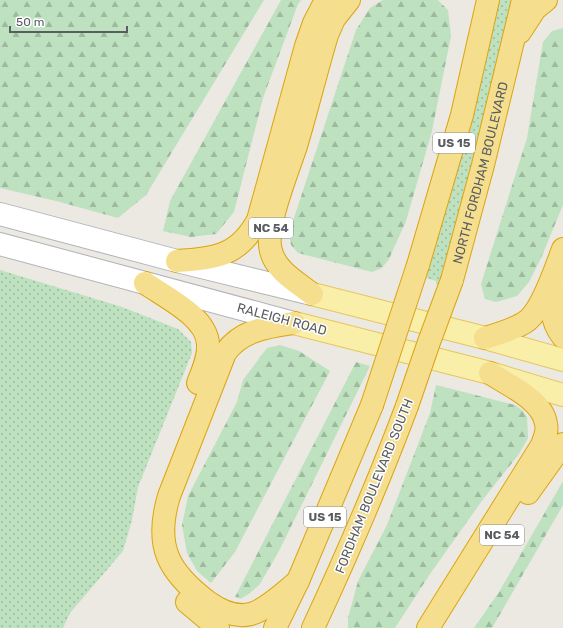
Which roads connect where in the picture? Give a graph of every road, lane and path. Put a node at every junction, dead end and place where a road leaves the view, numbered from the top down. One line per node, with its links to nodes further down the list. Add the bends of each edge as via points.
1 (326, 0): 10 (highway, via 306,46 258,220 245,240 222,255)
2 (349, 0): 13 (highway, NC 54, via 334,19 328,35 269,234 271,252 279,268)
3 (523, 0): 6 (highway, NORTH FORDHAM BOULEVARD / US 15)
4 (546, 0): 6 (highway, via 535,9)
5 (484, 6): 23 (highway, US 15, bridge, via 462,115 418,265 372,405)
6 (515, 40): 17 (highway, NORTH FORDHAM BOULEVARD / US 15, bridge, via 452,280)
7 (0, 214): 10 (main road)
8 (0, 244): 12 (main road, RALEIGH ROAD)
9 (563, 249): 16 (highway, via 542,302 528,320)
10 (177, 261): 13 (main road)
11 (563, 276): 15 (highway, via 554,296 553,315)
12 (145, 283): 14 (main road, RALEIGH ROAD); 24 (highway, via 194,317 204,328 207,337 208,351 202,372 155,494 149,529 152,549 165,579 180,596)
13 (312, 294): 16 (main road, NC 54)
14 (294, 323): 19 (main road, RALEIGH ROAD); 23 (highway, via 248,333 230,346 168,496 163,531 167,554 178,575 193,591 229,613 254,613)
15 (563, 337)
16 (485, 338): 18 (main road, NC 54)
17 (429, 342): 26 (highway, FORDHAM BOULEVARD SOUTH / US 15, bridge, via 380,478)
18 (563, 360)
19 (490, 373): 20 (main road); 21 (main road, RALEIGH ROAD); 27 (highway, via 532,400 541,410 546,433 542,445)
20 (563, 385)
21 (563, 395)
22 (563, 444): 28 (highway, NC 54, via 520,506)
23 (298, 581): 25 (highway, US 15)
24 (218, 628)
25 (275, 628)
26 (313, 628)
27 (428, 628)
28 (443, 628)

